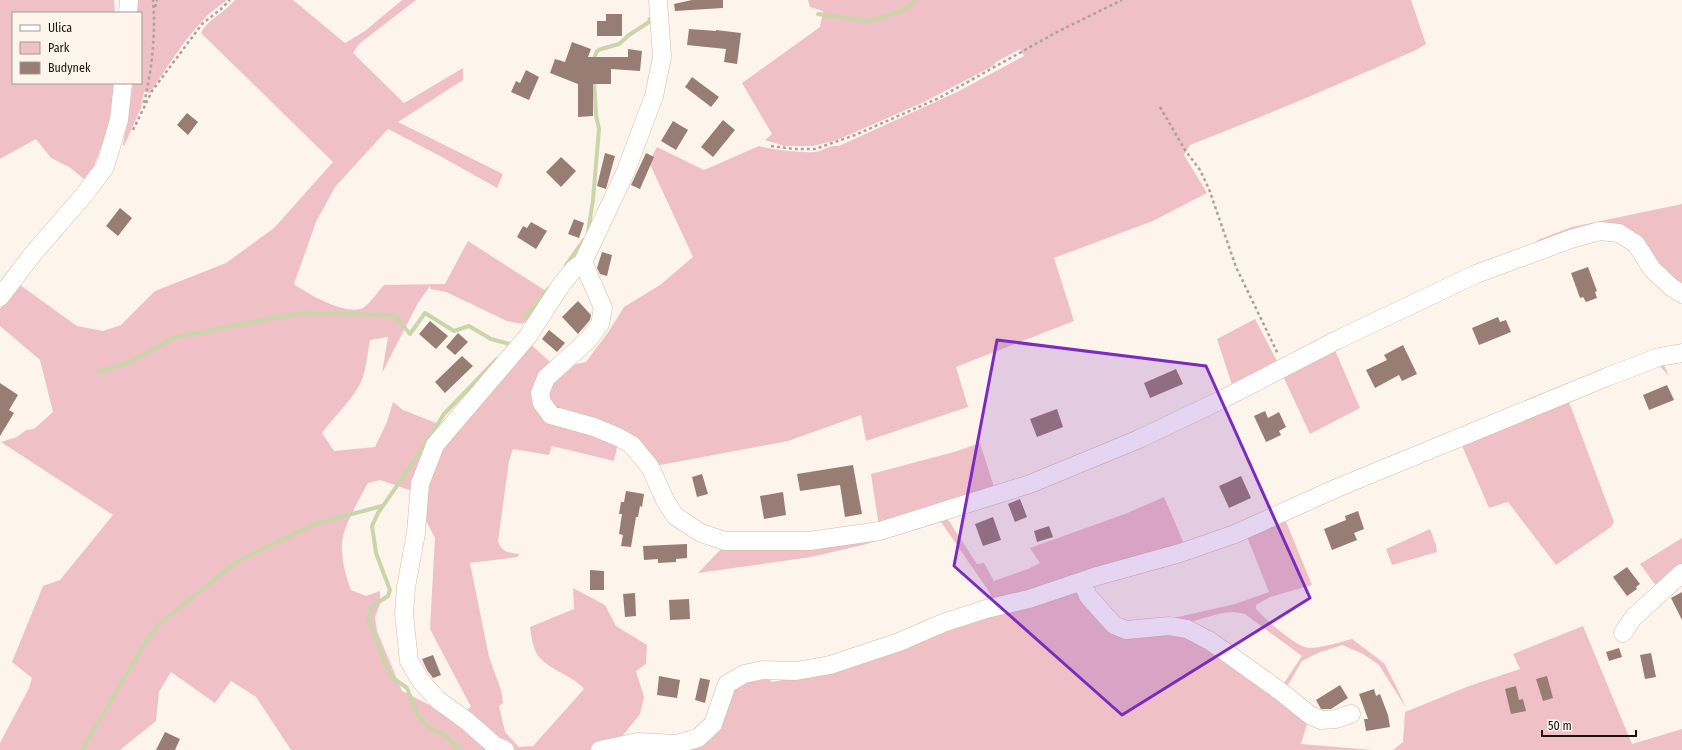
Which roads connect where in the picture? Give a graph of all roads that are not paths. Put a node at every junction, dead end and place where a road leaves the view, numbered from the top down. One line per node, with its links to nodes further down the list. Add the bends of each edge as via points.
1 (128, 0): 3 (street)
2 (658, 0): 5 (street, via 662,57 654,96 625,173)
3 (128, 12)
4 (124, 84): 7 (street, via 118,120 104,167 84,195)
5 (583, 262): 6 (street, via 603,308 600,324 589,339 546,378 540,392 542,403 551,415 594,427 618,436 632,445 650,467 675,516 701,533 725,540 809,541 880,531 1030,484 1133,442 1476,274 1600,231 1619,233 1636,244 1652,269 1671,288); 13 (street, via 561,285 528,336 435,445 420,484 416,533 404,614 409,661 421,681 438,700 494,745)
6 (1682, 294)
7 (0, 296)
8 (1682, 353): 10 (street, via 1659,357 1585,386 1337,488 1235,534 1180,554)
9 (1682, 573): 11 (street, via 1632,618)
10 (1082, 582): 12 (street, via 1088,596 1114,625 1126,630 1168,626 1187,630 1216,646 1280,691 1310,716 1320,720 1336,720); 14 (street, via 943,623 899,642 830,665 796,671 763,670 744,674 728,684 713,724 698,738 677,744 637,742)
11 (1623, 633)
12 (1351, 714)
13 (505, 750)
14 (600, 750)

